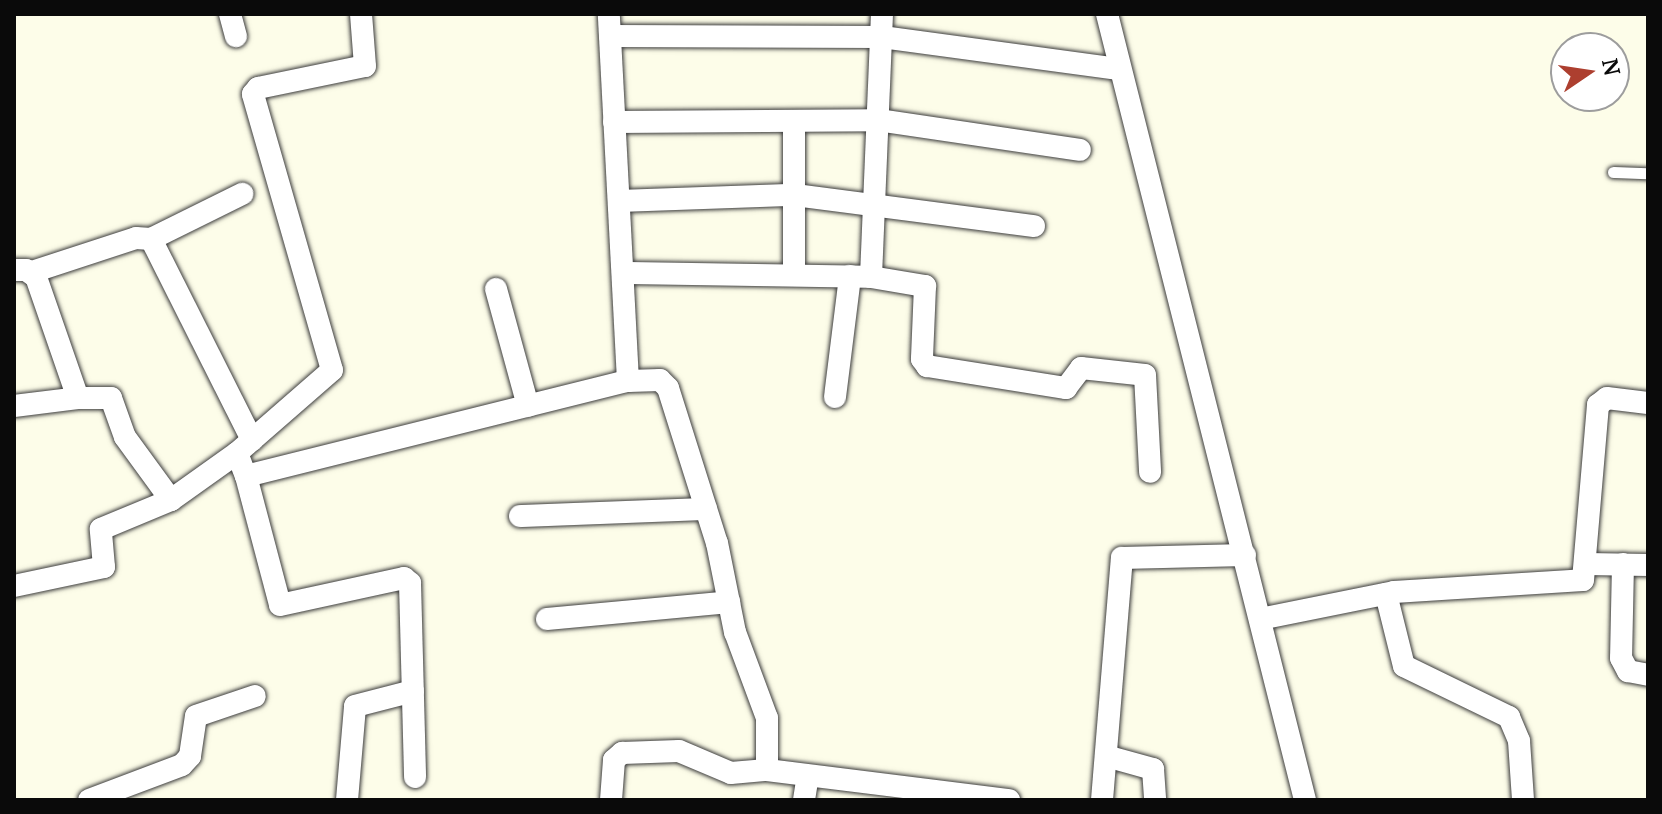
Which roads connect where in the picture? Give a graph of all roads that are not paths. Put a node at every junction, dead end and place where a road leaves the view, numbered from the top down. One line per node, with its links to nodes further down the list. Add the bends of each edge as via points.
1 (230, 14): 6 (street)
2 (361, 14): 32 (street, via 365,66 258,88 253,94 332,370)
3 (882, 14): 7 (street)
4 (1107, 14): 8 (street)
5 (609, 25): 7 (street); 11 (street)
6 (236, 36)
7 (882, 37): 8 (street); 9 (street)
8 (1120, 69): 38 (street)
9 (878, 120): 10 (street); 12 (street); 18 (street)
10 (794, 121): 11 (street); 16 (street)
11 (614, 122): 17 (street)
12 (1080, 150)
13 (1613, 172): 14 (lane)
14 (1648, 173)
15 (242, 194): 20 (street)
16 (795, 195): 17 (street); 18 (street); 23 (street)
17 (619, 201): 22 (street)
18 (872, 205): 19 (street); 24 (street)
19 (1034, 226)
20 (151, 239): 21 (street, via 136,238); 32 (street)
21 (23, 271): 28 (street)
22 (624, 273): 23 (street); 26 (street)
23 (794, 275): 24 (street)
24 (860, 276): 27 (street); 33 (street, via 925,286 922,359 927,366 1066,388 1081,368 1142,373)
25 (496, 289): 31 (street)
26 (628, 381): 31 (street); 36 (street, via 666,383)
27 (835, 397)
28 (78, 398): 30 (street); 35 (street, via 111,398 125,437)
29 (1648, 403): 39 (street, via 1607,398 1598,405)
30 (14, 406)
31 (528, 406): 34 (street)
32 (245, 446): 34 (street); 35 (street)
33 (1150, 472)
34 (246, 476): 48 (street, via 280,605 408,580)
35 (171, 500): 42 (street, via 101,529 104,567)
36 (706, 509): 37 (street); 44 (street)
37 (520, 516)
38 (1245, 555): 46 (street); 50 (street, via 1122,558)
39 (1586, 564): 40 (street); 43 (street, via 1581,581)
40 (1623, 564): 41 (street); 47 (street, via 1621,658 1628,671)
41 (1648, 565)
42 (14, 586)
43 (1386, 594): 46 (street); 62 (street, via 1404,666 1509,717 1519,741)
44 (729, 602): 45 (street); 51 (street, via 767,718)
45 (547, 619)
46 (1260, 619): 61 (street)
47 (1648, 675)
48 (413, 691): 53 (street); 55 (street, via 355,706)
49 (255, 696): 54 (street, via 196,716 190,756 182,765)
50 (1106, 756): 59 (street); 60 (street, via 1153,769)
51 (767, 770): 52 (street); 56 (street, via 731,773 679,751 622,753 615,755)
52 (808, 776): 57 (street); 58 (street)
53 (415, 777)
54 (89, 800)
55 (347, 800)
56 (611, 800)
57 (804, 800)
58 (1009, 800)
59 (1102, 800)
60 (1155, 800)
61 (1305, 800)
62 (1523, 800)

